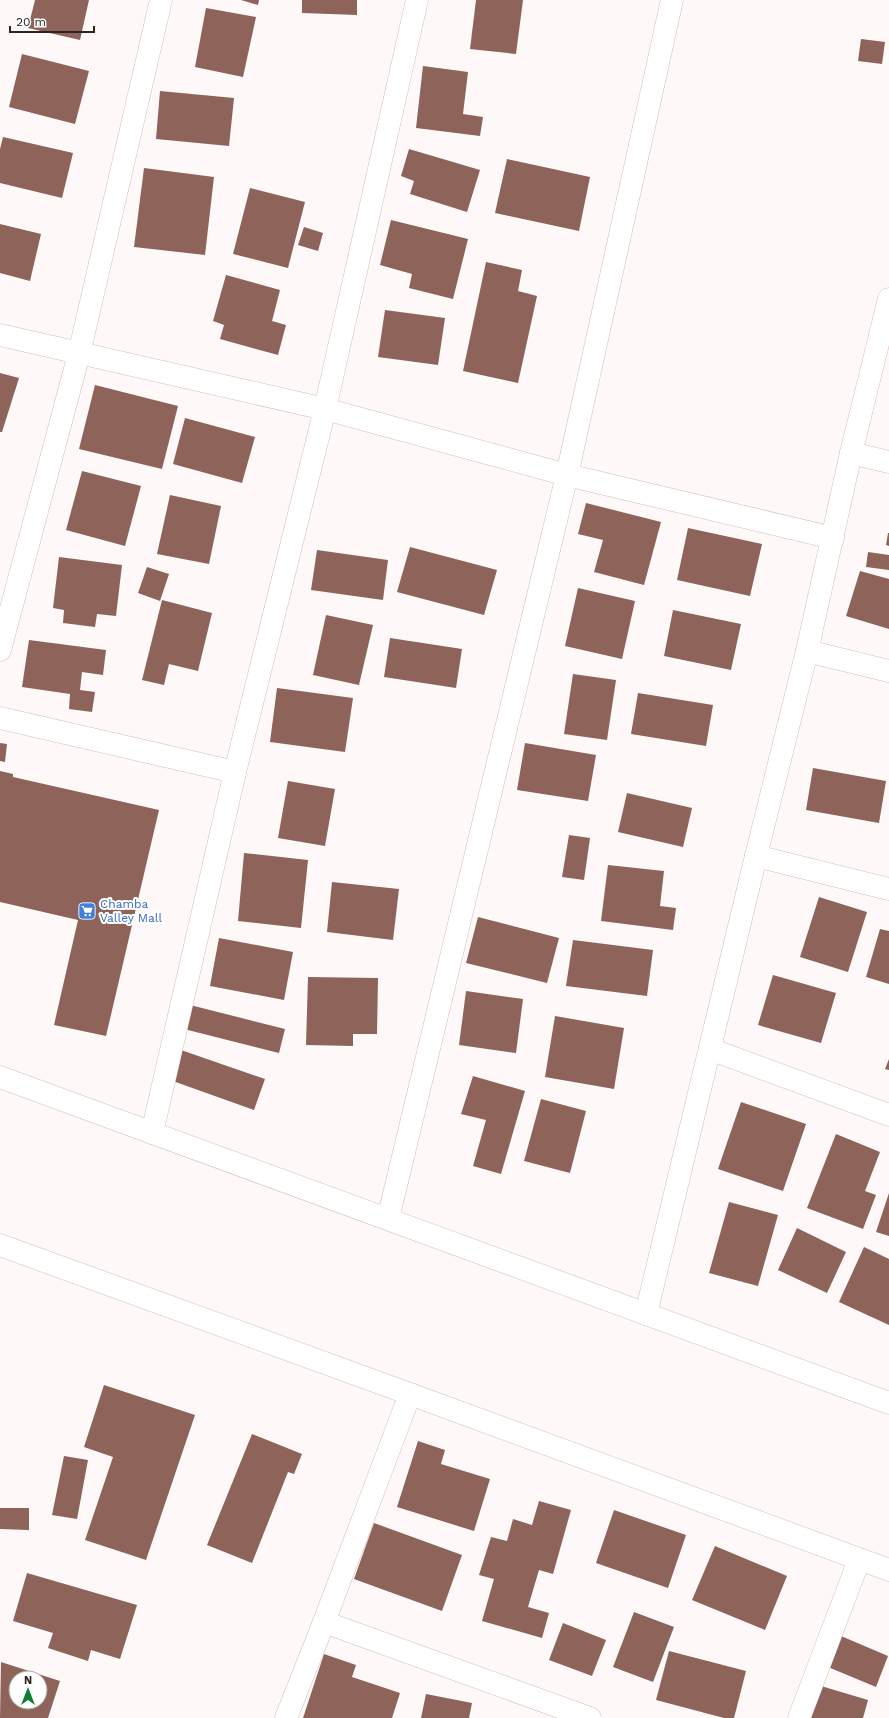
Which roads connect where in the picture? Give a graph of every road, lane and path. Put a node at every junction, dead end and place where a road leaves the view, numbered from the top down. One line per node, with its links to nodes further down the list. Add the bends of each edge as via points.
1 (161, 0): 6 (street)
2 (417, 0): 7 (street)
3 (672, 0): 10 (street)
4 (889, 299): 8 (street)
5 (0, 335): 6 (street)
6 (80, 354): 7 (street); 12 (street)
7 (326, 410): 10 (street); 16 (street)
8 (851, 453): 9 (street); 11 (street)
9 (889, 462)
10 (567, 475): 11 (street); 23 (street)
11 (833, 538): 13 (street)
12 (0, 650)
13 (807, 651): 14 (street); 17 (street)
14 (889, 671)
15 (0, 718): 16 (street)
16 (235, 772): 22 (street)
17 (756, 856): 18 (street); 19 (street)
18 (889, 889)
19 (710, 1048): 21 (street); 25 (street)
20 (0, 1077): 22 (street)
21 (889, 1115)
22 (152, 1133): 23 (street)
23 (388, 1219): 25 (street)
24 (0, 1245): 26 (street)
25 (646, 1314): 27 (street)
26 (410, 1394): 28 (street); 30 (street)
27 (889, 1403)
28 (859, 1560): 29 (street); 33 (street)
29 (889, 1570)
30 (324, 1622): 31 (street); 32 (street)
31 (286, 1718)
32 (590, 1718)
33 (799, 1718)

